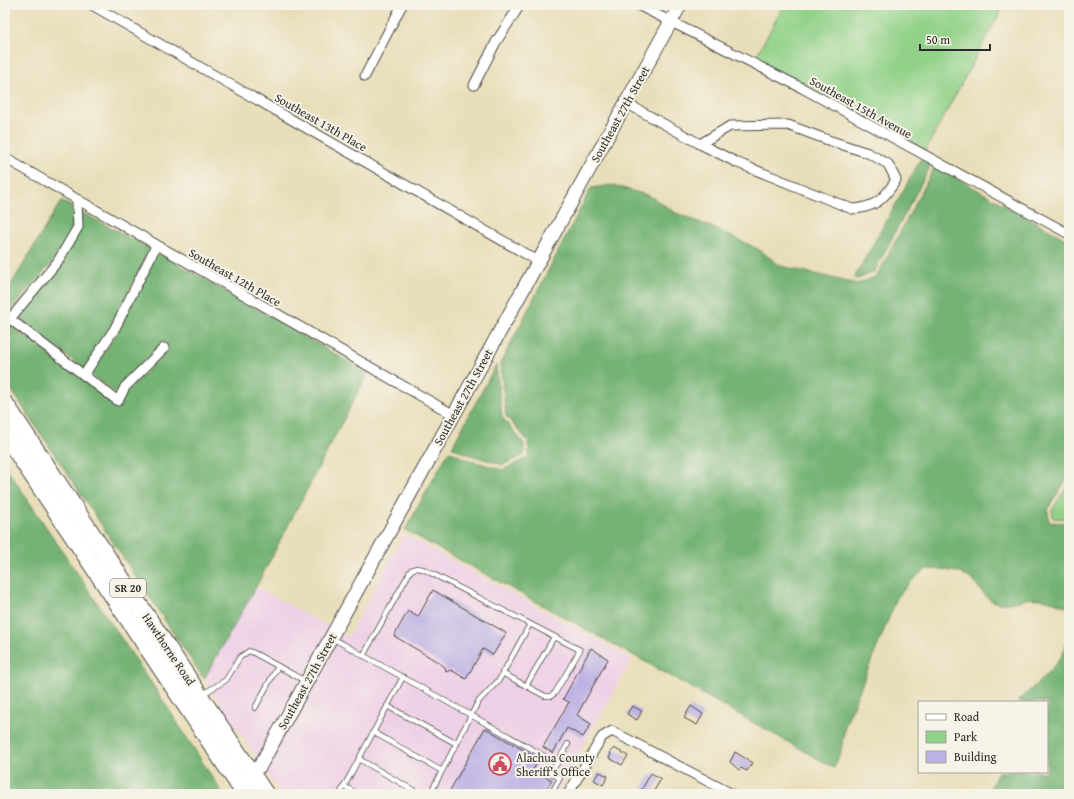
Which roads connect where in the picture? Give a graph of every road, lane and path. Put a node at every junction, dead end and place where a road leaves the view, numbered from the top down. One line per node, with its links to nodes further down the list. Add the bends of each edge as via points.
1 (92, 5): 15 (street, Southeast 13th Place)
2 (402, 5): 7 (street)
3 (520, 5): 8 (street, via 496,42)
4 (638, 5): 6 (street, Southeast 15th Avenue)
5 (680, 5): 6 (street, Southeast 27th Street)
6 (671, 22): 9 (street, Southeast 27th Street); 13 (street, Southeast 15th Avenue, via 802,88)
7 (365, 76)
8 (474, 85)
9 (626, 103): 10 (street); 15 (street, Southeast 27th Street)
10 (700, 144): 10 (street, via 745,166 852,210 866,209 886,196 896,180 888,164 868,152 788,125 730,126)
11 (5, 158): 12 (street, Southeast 12th Place)
12 (77, 200): 14 (street, Southeast 12th Place); 17 (street, via 78,227 58,261 10,319)
13 (1069, 234)
14 (156, 246): 17 (street, via 115,328); 19 (street, Southeast 12th Place)
15 (538, 261): 19 (street, Southeast 27th Street)
16 (164, 348): 17 (street, via 125,387 118,401)
17 (84, 375)
18 (5, 404): 21 (highway, Hawthorne Road / SR 20)
19 (454, 415): 23 (street, Southeast 27th Street)
20 (5, 434): 21 (highway, Hawthorne Road / SR 20)
21 (107, 571): 31 (highway, Hawthorne Road / SR 20); 41 (highway, Hawthorne Road / SR 20)
22 (530, 624): 24 (lane); 25 (lane, via 422,568 416,568 411,570); 27 (lane)
23 (331, 637): 25 (lane); 29 (street, Southeast 27th Street)
24 (554, 637): 30 (lane); 30 (lane, via 580,650 551,696 545,696)
25 (363, 656): 28 (lane)
26 (278, 666): 29 (lane); 31 (lane, via 249,651 244,653 226,680); 33 (lane)
27 (502, 673): 30 (lane); 34 (lane, via 494,687 482,697)
28 (403, 677): 32 (lane); 34 (lane)
29 (307, 682): 41 (street, Southeast 27th Street, via 260,766)
30 (526, 686)
31 (200, 696): 41 (highway, Hawthorne Road / SR 20)
32 (387, 706): 35 (lane); 36 (lane)
33 (255, 708)
34 (472, 715): 36 (lane); 39 (lane)
35 (373, 732): 38 (lane); 40 (lane)
36 (457, 744): 40 (lane)
37 (568, 744): 39 (lane)
38 (359, 759): 42 (lane); 46 (lane)
39 (557, 763): 48 (lane, via 551,773 560,778)
40 (442, 771): 47 (lane)
41 (244, 782): 43 (highway, Hawthorne Road / SR 20)
42 (344, 786): 44 (lane); 45 (lane)
43 (265, 794)
44 (340, 794)
45 (358, 794)
46 (420, 794)
47 (430, 794)
48 (551, 794)
49 (568, 794): 50 (street, via 602,737 612,731)
50 (732, 794)

